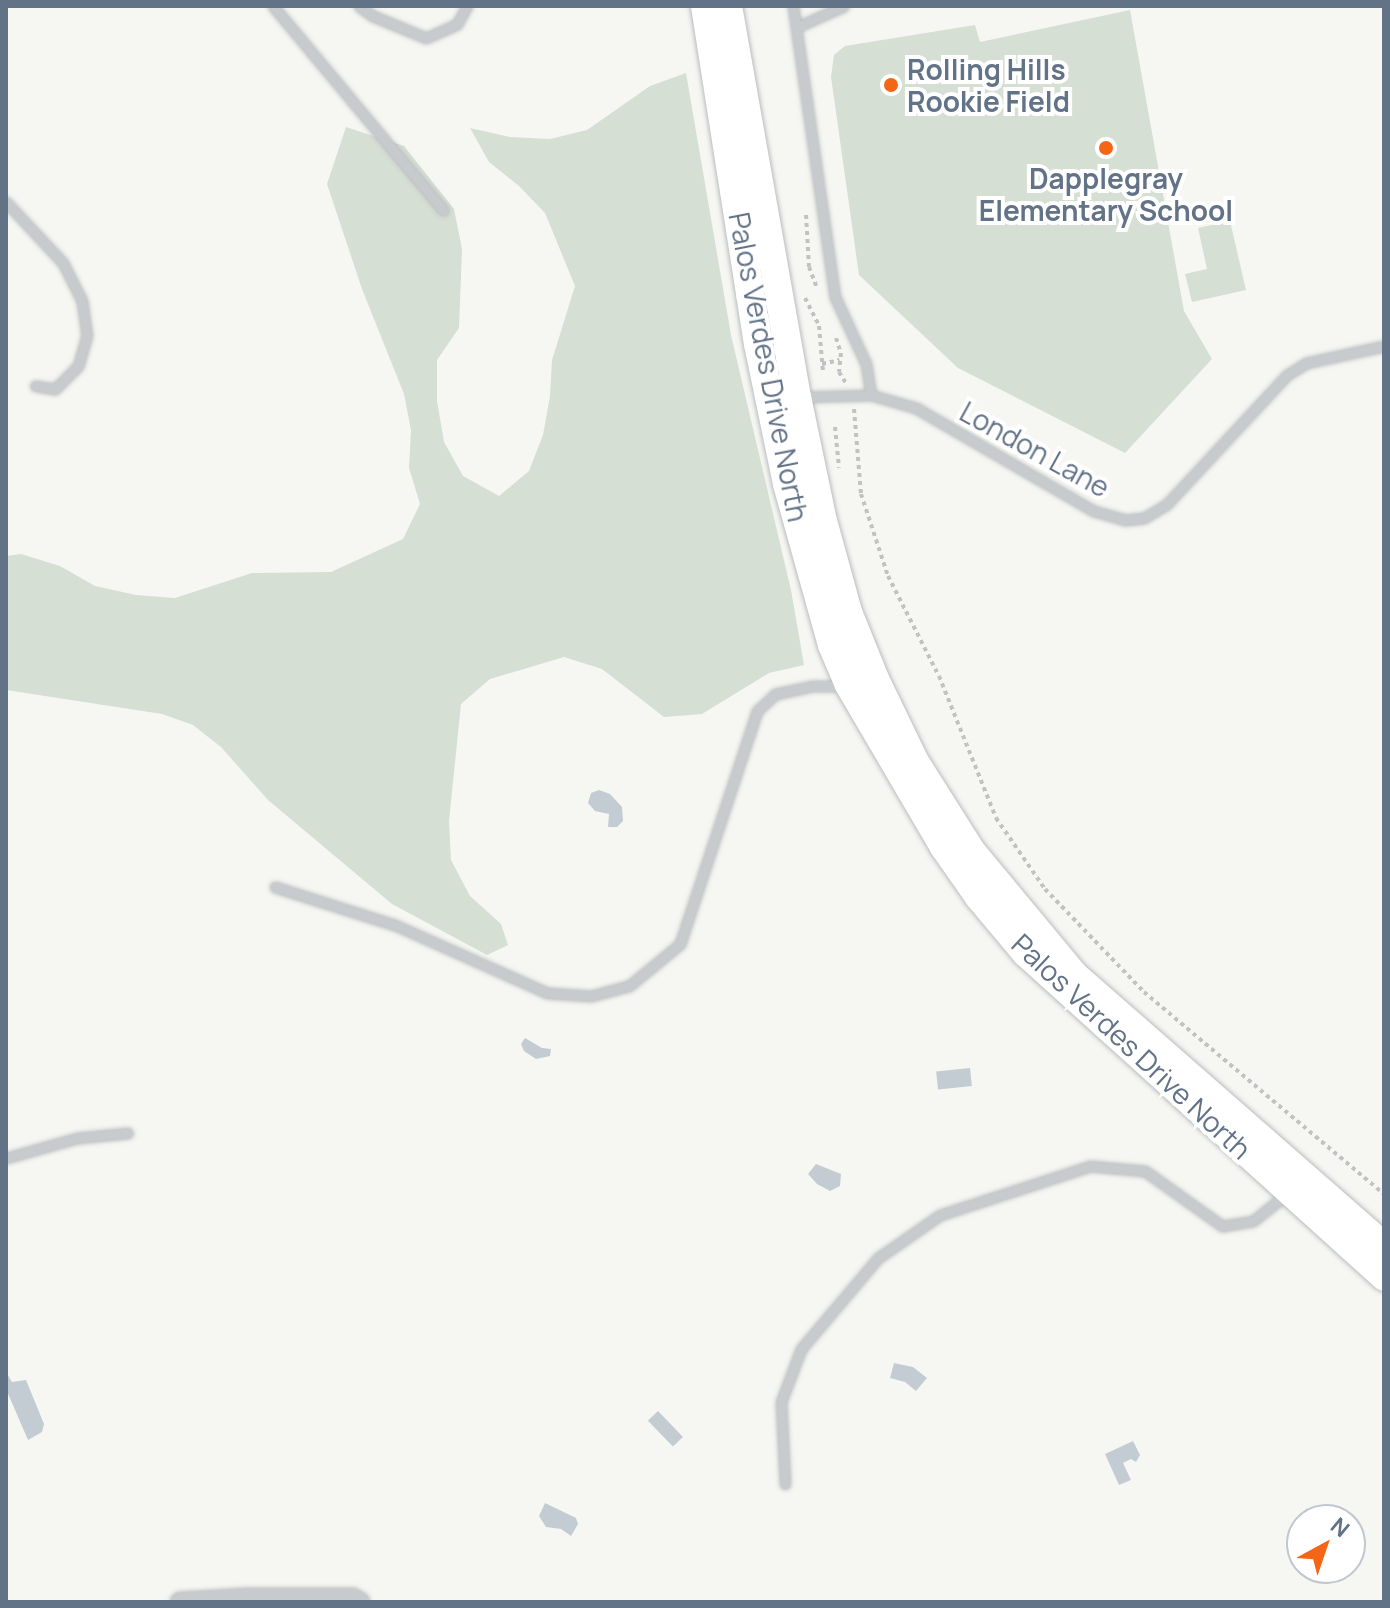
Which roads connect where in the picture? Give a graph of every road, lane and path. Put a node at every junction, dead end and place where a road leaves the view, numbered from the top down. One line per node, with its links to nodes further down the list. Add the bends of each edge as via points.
1 (273, 6): 11 (lane)
2 (359, 6): 3 (lane, via 426,38 457,24)
3 (467, 6)
4 (705, 6): 10 (main road, Palos Verdes Drive North)
5 (728, 6): 18 (main road, Palos Verdes Drive North)
6 (793, 6): 8 (lane)
7 (844, 6): 8 (lane)
8 (797, 27): 17 (lane, via 835,297 866,364)
9 (6, 202): 15 (lane, via 63,263 82,301 87,335 78,366 55,389)
10 (738, 206): 18 (main road, via 758,242 778,367); 21 (main road, Palos Verdes Drive North, via 758,344)
11 (443, 210)
12 (1384, 346): 17 (lane, London Lane, via 1306,363 1287,375 1167,504 1144,518 1125,520 1094,511 916,408)
13 (855, 363): 14 (path)
14 (822, 364)
15 (35, 386)
16 (853, 394): 17 (lane, London Lane); 18 (lane, London Lane); 27 (path, via 861,494 884,562 939,676 996,818 1045,889 1144,992)
17 (871, 395)
18 (797, 397): 21 (main road); 22 (main road, Palos Verdes Drive North)
19 (835, 427): 20 (path)
20 (839, 479)
21 (787, 484): 22 (main road, Palos Verdes Drive North, via 832,645)
22 (862, 682): 23 (lane, via 775,694 757,711 680,944 629,986 591,996 547,993 395,925); 26 (main road, Palos Verdes Drive North, via 944,847 1026,953)
23 (275, 887)
24 (128, 1133): 25 (lane, via 77,1138)
25 (6, 1158)
26 (1296, 1184): 28 (main road, Palos Verdes Drive North); 29 (main road, Palos Verdes Drive North); 30 (lane, via 1253,1221 1222,1226 1145,1171 1090,1166 940,1215 878,1258 801,1349 781,1402)
27 (1384, 1194)
28 (1384, 1246)
29 (1384, 1277)
30 (785, 1484)
31 (180, 1602): 32 (street)
32 (360, 1602)

